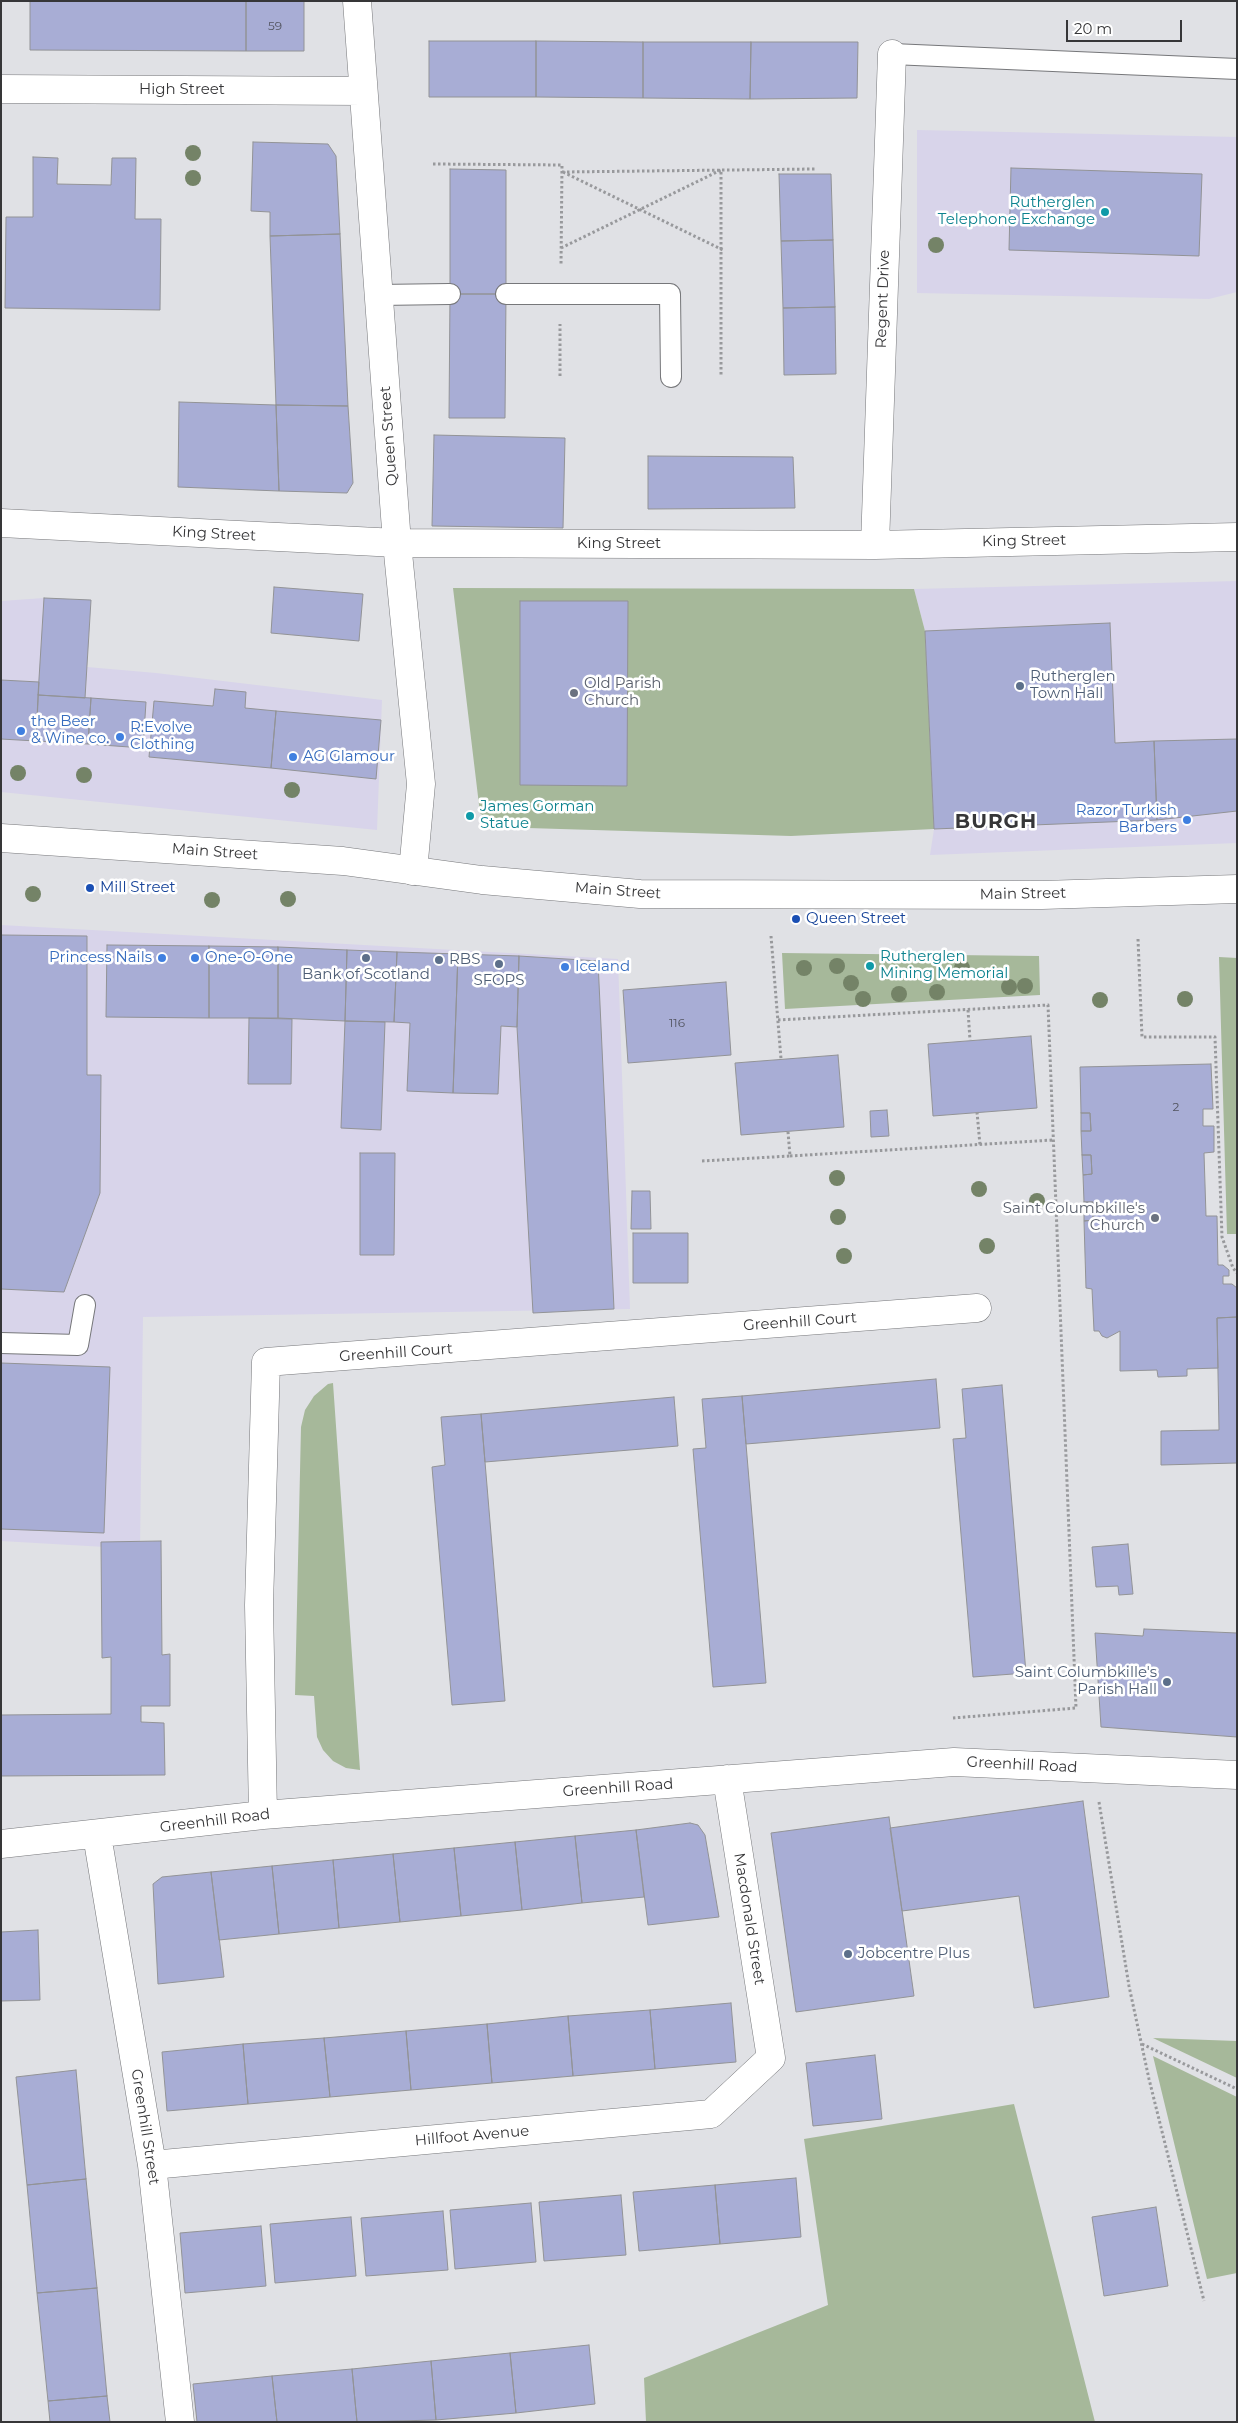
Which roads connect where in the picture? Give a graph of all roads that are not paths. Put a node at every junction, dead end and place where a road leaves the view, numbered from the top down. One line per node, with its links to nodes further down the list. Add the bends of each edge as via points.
1 (357, 1): 5 (street, Queen Street)
2 (892, 54): 3 (lane); 13 (street, Regent Drive)
3 (1237, 69)
4 (1, 89): 5 (street, High Street)
5 (363, 91): 8 (street, Queen Street)
6 (450, 294): 8 (lane)
7 (506, 294): 9 (lane, via 670,294)
8 (378, 295): 12 (street, Queen Street)
9 (671, 377)
10 (1, 523): 12 (street, King Street)
11 (1237, 537): 13 (street, King Street)
12 (397, 543): 13 (street, King Street); 15 (street, Queen Street, via 421,784)
13 (875, 545)
14 (1, 838): 15 (street, Main Street, via 343,861)
15 (413, 871): 16 (street, Main Street, via 640,894 1032,895)
16 (1237, 889)
17 (85, 1305): 19 (lane, via 78,1345)
18 (977, 1308): 22 (street, Greenhill Court, via 266,1362 259,1605)
19 (1, 1343)
20 (1237, 1775): 21 (street, Greenhill Road, via 954,1762)
21 (726, 1779): 22 (street, Greenhill Road); 25 (street, Macdonald Street)
22 (263, 1815): 23 (street, Greenhill Road)
23 (97, 1835): 24 (street, Greenhill Road); 26 (street, Greenhill Street)
24 (1, 1844)
25 (771, 2058): 26 (street, Hillfoot Avenue, via 711,2114)
26 (152, 2165): 27 (street, Greenhill Street)
27 (180, 2422)

